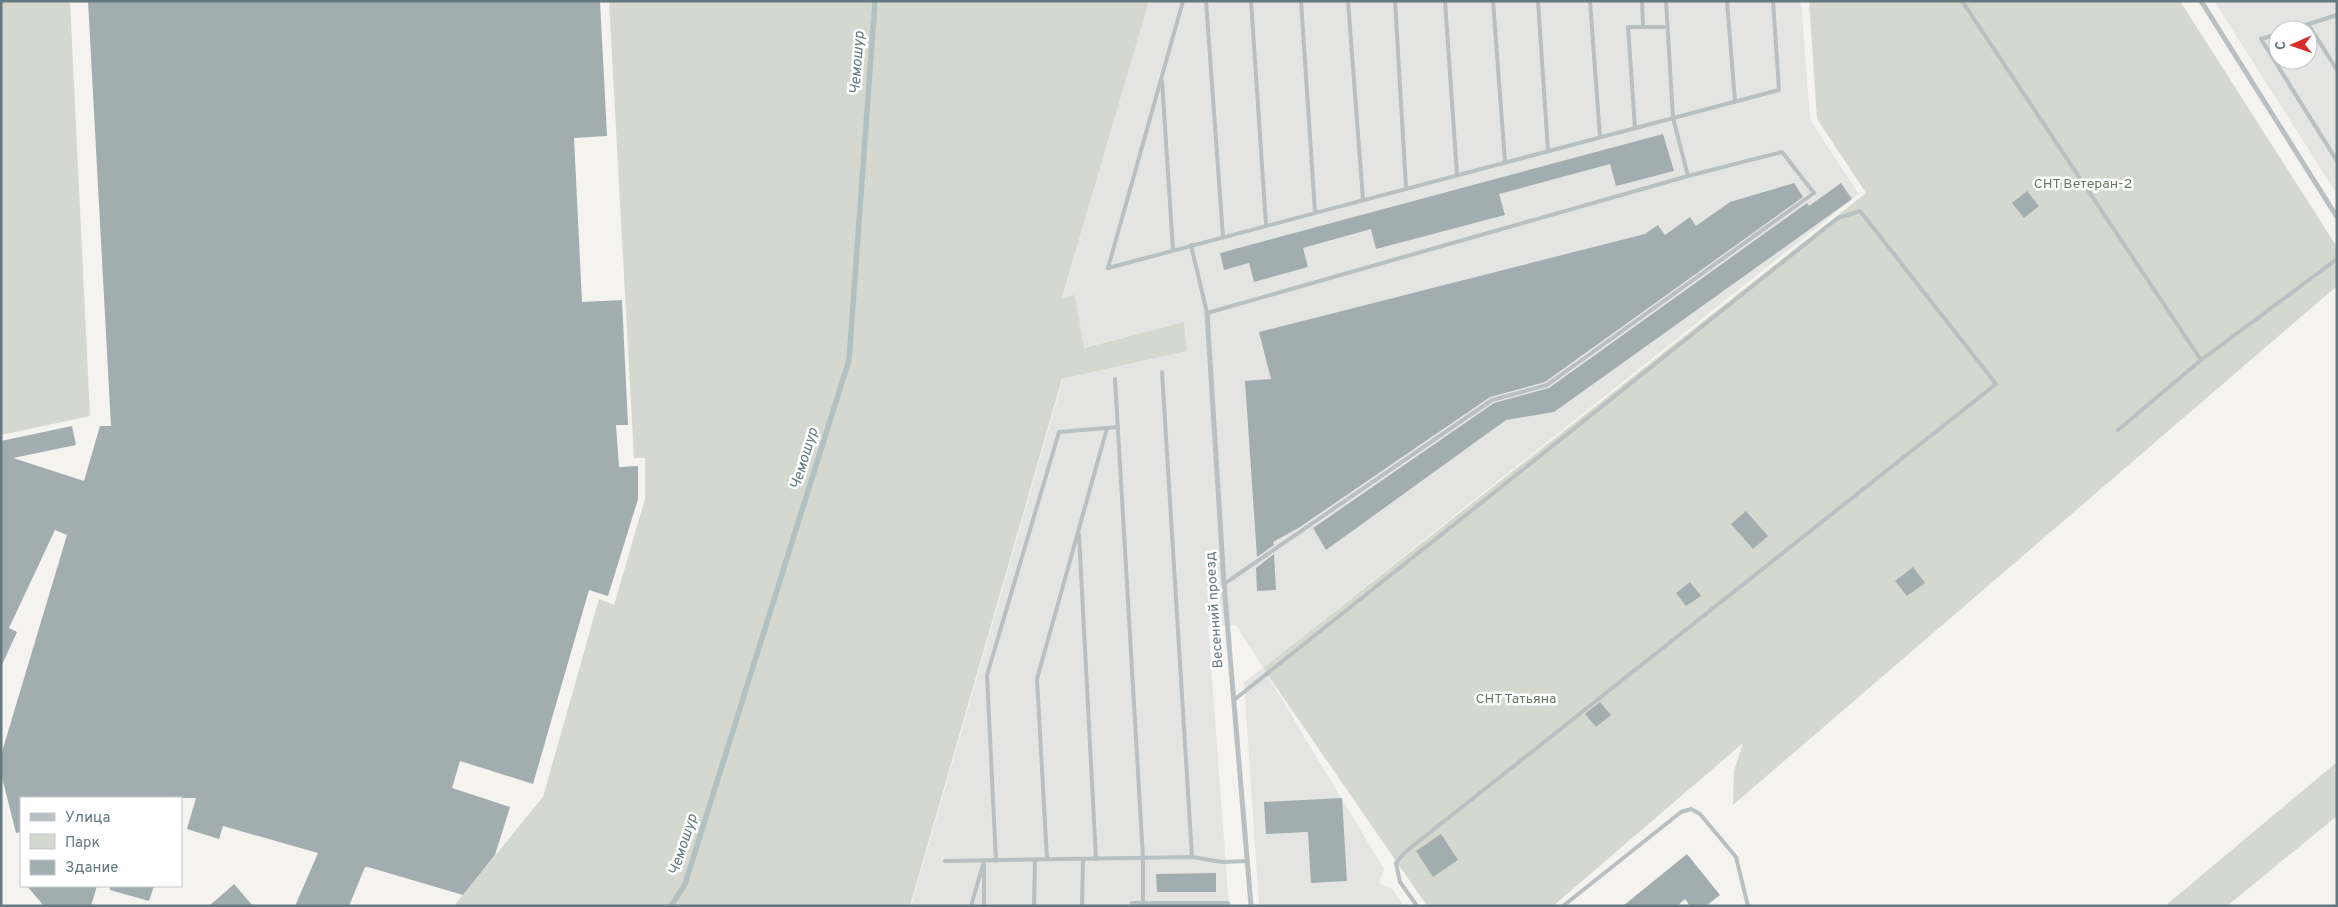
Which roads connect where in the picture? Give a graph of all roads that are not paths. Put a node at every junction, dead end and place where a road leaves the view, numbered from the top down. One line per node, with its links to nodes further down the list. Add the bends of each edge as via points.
1 (1183, 1): 26 (lane)
2 (1206, 1): 41 (lane)
3 (1252, 1): 40 (lane)
4 (1301, 1): 38 (lane)
5 (1348, 1): 37 (lane)
6 (1395, 1): 36 (lane)
7 (1445, 1): 34 (lane)
8 (1493, 1): 33 (lane)
9 (1538, 1): 31 (lane)
10 (1590, 1): 30 (lane)
11 (1642, 1): 19 (lane)
12 (1666, 1): 20 (lane)
13 (1727, 1): 27 (lane)
14 (1773, 1): 27 (lane, via 1779,90)
15 (1962, 1): 46 (lane)
16 (2201, 1): 39 (street)
17 (2337, 15): 18 (lane)
18 (2318, 21)
19 (1644, 26): 20 (lane); 29 (lane, via 1628,27)
20 (1667, 27): 28 (lane)
21 (2268, 37): 23 (lane, via 2261,39)
22 (2318, 40): 25 (lane)
23 (2268, 50)
24 (2280, 70): 32 (lane)
25 (2337, 70)
26 (1161, 78): 43 (lane); 43 (lane, via 1108,268)
27 (1735, 101): 28 (lane)
28 (1673, 118): 29 (lane); 35 (lane)
29 (1635, 128): 30 (lane)
30 (1600, 137): 31 (lane)
31 (1548, 151): 33 (lane)
32 (2337, 161)
33 (1505, 162): 34 (lane)
34 (1457, 175): 36 (lane)
35 (1688, 176): 45 (lane); 53 (lane, via 1782,152 1814,193 1547,385 1492,400)
36 (1406, 188): 37 (lane)
37 (1363, 200): 38 (lane)
38 (1315, 212): 40 (lane)
39 (2337, 216)
40 (1266, 225): 41 (lane)
41 (1223, 237): 42 (lane)
42 (1191, 245): 43 (lane); 45 (lane)
43 (1172, 250)
44 (2337, 259): 46 (lane)
45 (1208, 313): 53 (street, Весенний проезд)
46 (2201, 360): 51 (lane)
47 (1162, 372): 55 (lane)
48 (1115, 379): 49 (lane)
49 (1118, 427): 50 (lane); 57 (lane)
50 (1107, 428): 52 (lane); 60 (lane, via 1059,432 987,674)
51 (2118, 430)
52 (1078, 530): 56 (lane); 58 (lane, via 1037,680)
53 (1224, 584): 54 (street, Весенний проезд)
54 (1234, 700): 63 (street, Весенний проезд); 74 (lane, via 1838,218 1860,211 1996,384 1404,853 1396,863 1400,882)
55 (1192, 857): 57 (lane); 63 (lane, via 1222,862)
56 (1096, 858): 57 (lane); 59 (lane)
57 (1143, 858): 65 (lane)
58 (1047, 859): 59 (lane); 61 (lane)
59 (1082, 859): 70 (lane)
60 (996, 860): 61 (lane); 62 (lane)
61 (1035, 860): 69 (lane)
62 (984, 861): 64 (lane); 67 (lane); 68 (lane)
63 (1248, 861): 73 (street, Весенний проезд)
64 (945, 862)
65 (1143, 903): 66 (lane); 71 (lane)
66 (1180, 904): 72 (lane, via 1228,903)
67 (971, 906)
68 (984, 906)
69 (1034, 906)
70 (1082, 906)
71 (1132, 906)
72 (1228, 906)
73 (1251, 906)
74 (1417, 906)
75 (1563, 906): 76 (lane, via 1681,812 1691,809 1700,814 1736,857)
76 (1748, 906)

